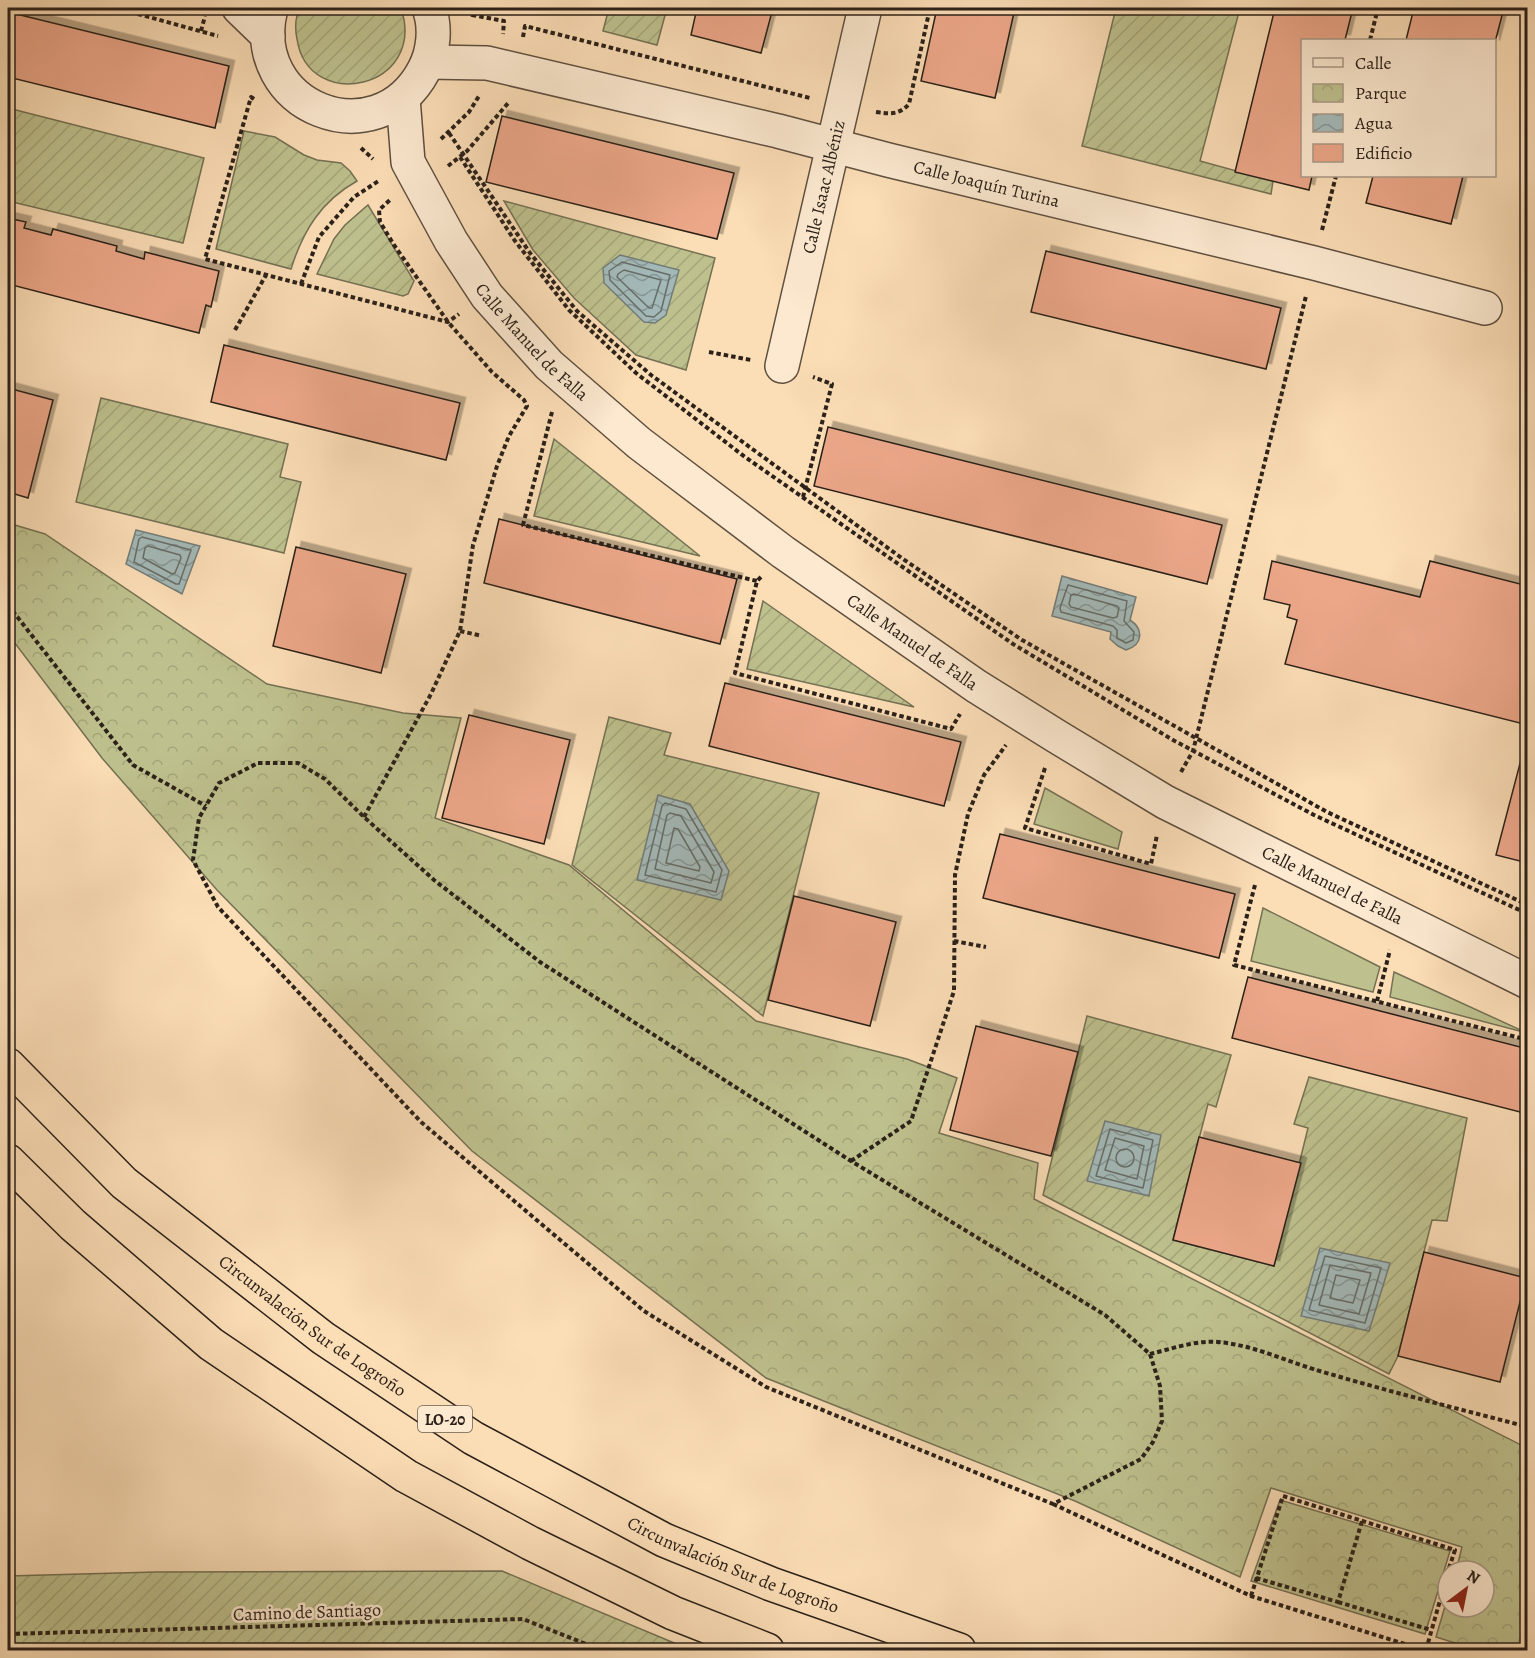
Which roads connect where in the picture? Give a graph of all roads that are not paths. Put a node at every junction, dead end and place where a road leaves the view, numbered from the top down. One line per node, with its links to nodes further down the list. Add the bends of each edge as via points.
1 (239, 8): 4 (street)
2 (866, 8): 9 (street, Calle Isaac Albéniz)
3 (430, 11): 5 (street, via 433,40); 6 (street, Calle Joaquín Turina)
4 (269, 22): 8 (street, via 267,48 275,71 291,91)
5 (428, 62): 6 (street, Calle Joaquín Turina); 7 (street)
6 (500, 67): 9 (street, Calle Joaquín Turina)
7 (403, 98): 8 (street); 10 (street, Calle Manuel de Falla)
8 (357, 131): 10 (street, Calle Manuel de Falla)
9 (834, 145): 11 (street, Calle Joaquín Turina, via 1314,262); 12 (street, Calle Isaac Albéniz)
10 (396, 170): 13 (street, Calle Manuel de Falla, via 451,241 487,296 561,376 639,443 783,552 976,686 1165,802)
11 (1485, 308)
12 (782, 366)
13 (1527, 982)
14 (8, 1065): 19 (highway, Circunvalación Sur de Logroño / LO-20, via 124,1183 323,1338 473,1438 664,1540 771,1584)
15 (8, 1161): 17 (highway, via 73,1225)
16 (8, 1187): 17 (highway)
17 (211, 1344): 18 (highway, via 406,1476 530,1543 673,1613)
18 (767, 1650)
19 (959, 1650)

